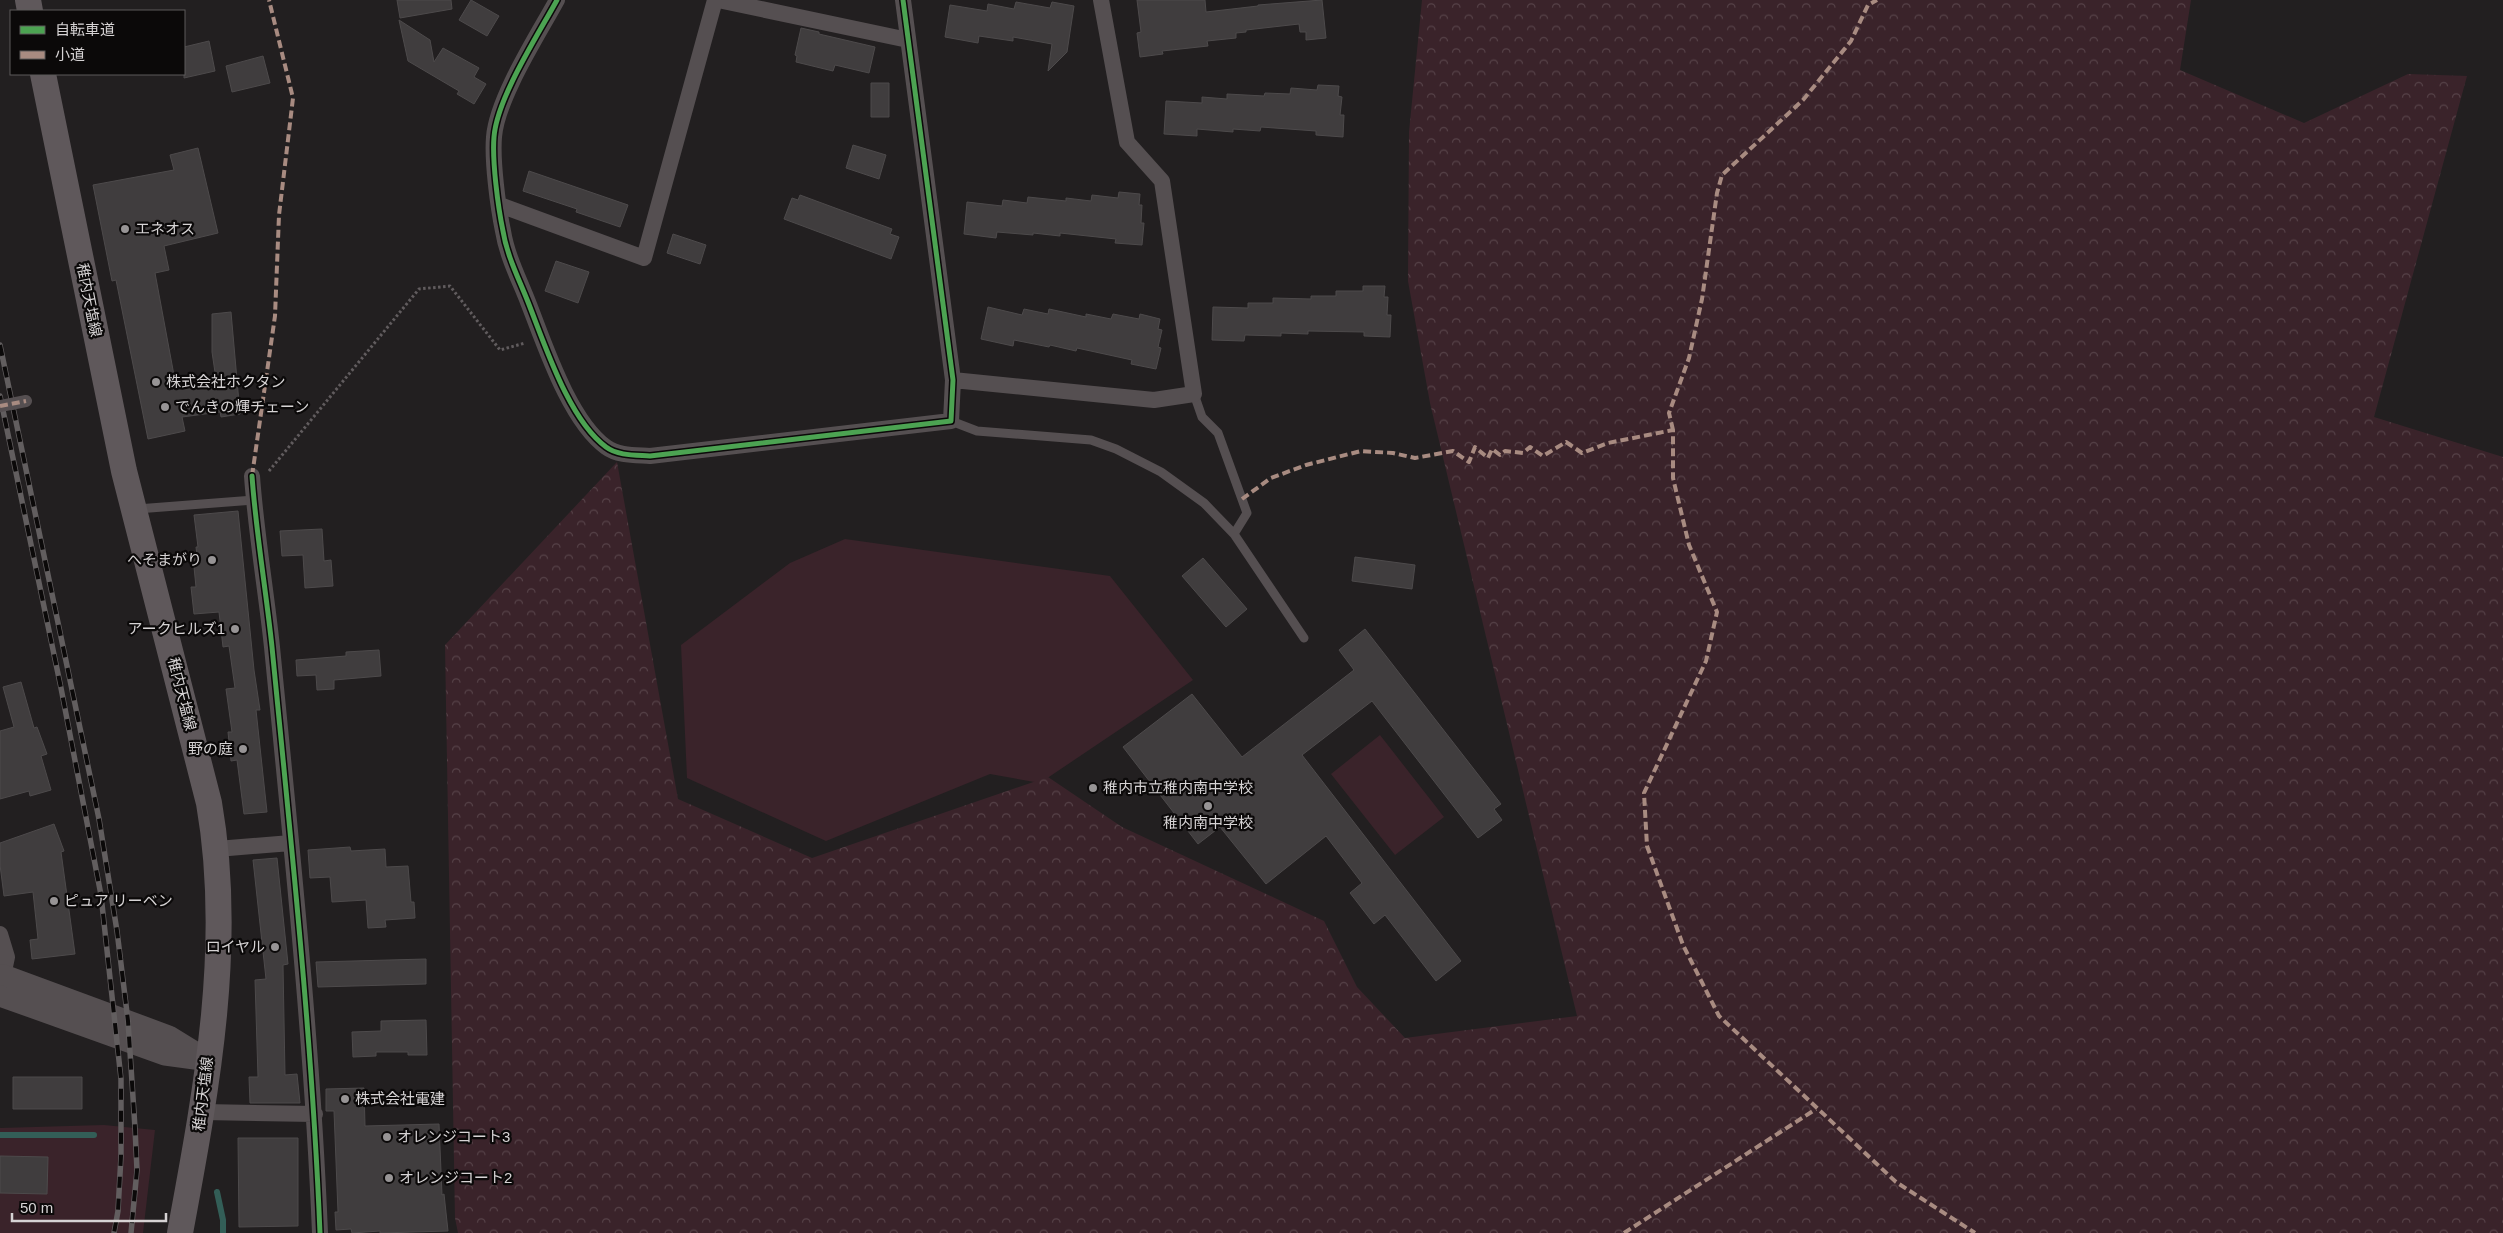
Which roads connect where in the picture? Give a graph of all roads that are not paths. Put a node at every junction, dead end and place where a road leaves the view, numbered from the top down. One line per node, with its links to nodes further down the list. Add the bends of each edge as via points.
1 (557, 0): 7 (street, via 503,101 494,136)
2 (716, 0): 5 (street); 7 (street, via 644,258)
3 (903, 0): 5 (street)
4 (1101, 0): 9 (street, via 1127,142 1162,181)
5 (908, 40): 8 (street)
6 (43, 75): 14 (main road, 稚内天塩線)
7 (500, 205): 12 (street, via 502,230 510,256 571,404 586,427 607,448 627,455 650,456)
8 (953, 380): 9 (street, via 1154,400); 12 (street)
9 (1194, 394): 15 (lane, via 1202,416 1218,433 1247,513)
10 (26, 401): 11 (street, bridge)
11 (0, 406)
12 (951, 421): 15 (lane, via 977,431 1090,440 1116,449 1161,472 1204,503)
13 (253, 489): 14 (lane); 17 (street)
14 (134, 509): 18 (main road, 稚内天塩線, via 209,804)
15 (1234, 534): 16 (lane)
16 (1304, 638)
17 (291, 843): 18 (street); 24 (street)
18 (217, 849): 22 (main road, 稚内天塩線, via 219,958)
19 (0, 934): 20 (street, via 7,957)
20 (2, 979): 22 (street, via 169,1036)
21 (0, 996): 22 (street, via 165,1055)
22 (208, 1060): 23 (main road, 稚内天塩線)
23 (203, 1112): 24 (street); 25 (main road, 稚内天塩線)
24 (315, 1114): 26 (street)
25 (180, 1233)
26 (320, 1233)

